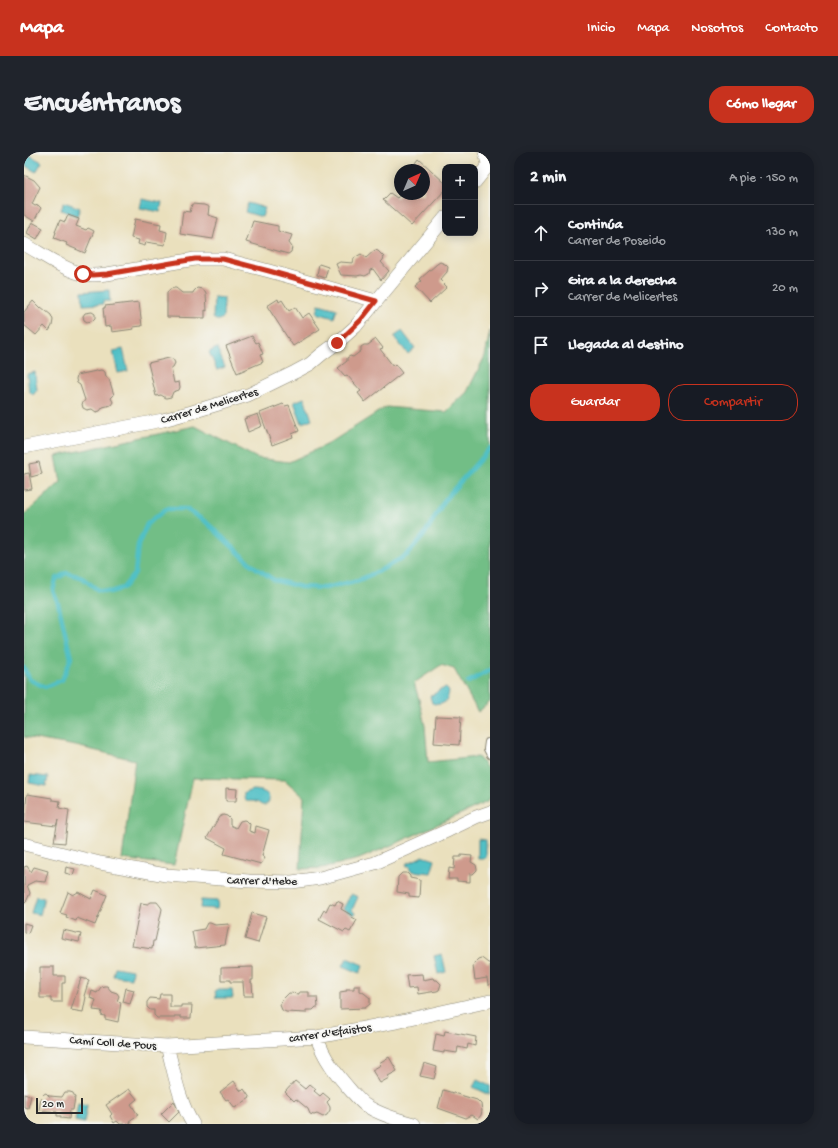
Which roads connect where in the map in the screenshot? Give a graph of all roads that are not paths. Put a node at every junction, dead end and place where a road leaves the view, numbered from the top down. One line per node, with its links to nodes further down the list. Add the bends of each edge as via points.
1 (485, 152): 2 (street)
2 (490, 163): 3 (street)
3 (478, 178)
4 (442, 222): 6 (street, Carrer de Melicertes)
5 (24, 244): 6 (street, via 83,274 107,274 195,259 223,259)
6 (376, 301): 7 (street, Carrer de Melicertes, via 355,326 310,364 248,395 163,420)
7 (24, 447)
8 (488, 742): 9 (lane, via 487,749)
9 (490, 755)
10 (490, 812): 11 (street, Carrer d'Hebe, via 375,863 320,878 292,882 166,875 100,863)
11 (24, 844)
12 (490, 1001): 14 (street, carrer d'Efaistos)
13 (24, 1037): 15 (street, Camí Coll de Pous)
14 (317, 1037): 15 (street, carrer d'Efaistos); 17 (street, via 322,1052 331,1066 364,1104)
15 (167, 1046): 16 (street, Camí Coll de Pous, via 185,1110)
16 (193, 1124)
17 (414, 1124)

